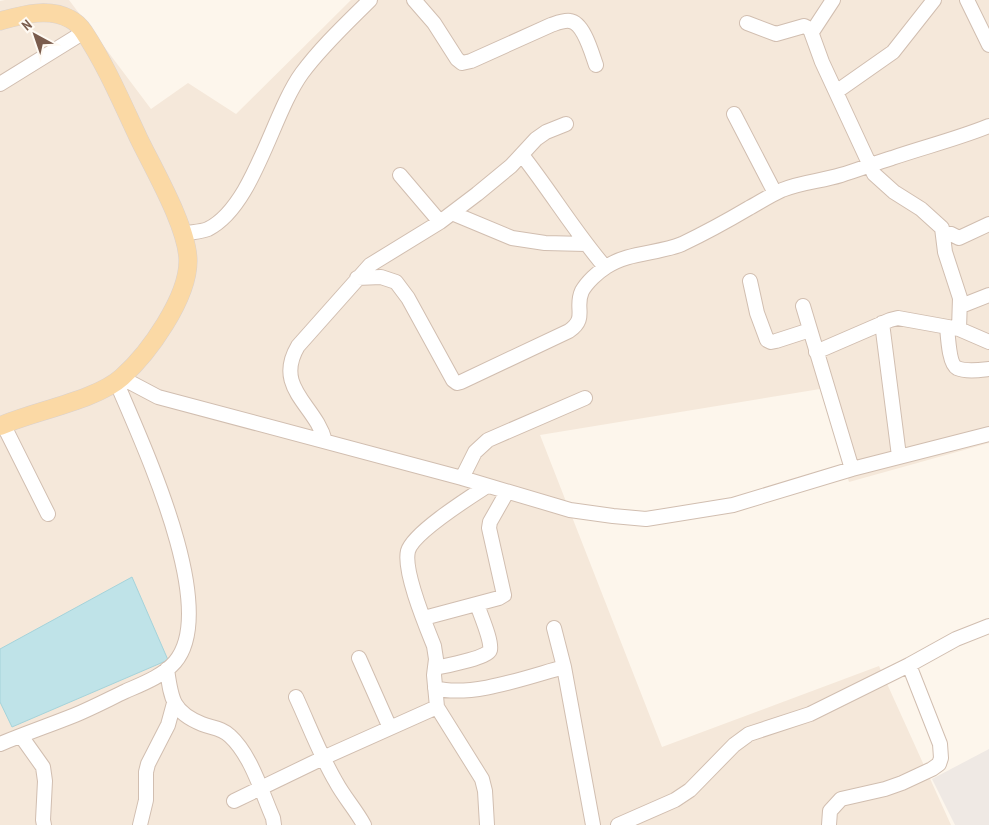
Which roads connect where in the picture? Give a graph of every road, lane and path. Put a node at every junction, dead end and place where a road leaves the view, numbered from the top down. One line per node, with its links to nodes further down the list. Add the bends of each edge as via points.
1 (370, 0): 25 (street, via 302,73 236,202 209,228)
2 (414, 0): 11 (street, via 462,62 471,61 550,25 571,21 578,24 583,32)
3 (832, 0): 9 (street)
4 (934, 0): 13 (street, via 893,52)
5 (967, 0): 10 (street)
6 (0, 21): 8 (main road, via 42,12 68,18)
7 (747, 22): 9 (street, via 776,34 804,26)
8 (84, 32): 12 (street); 25 (main road, via 104,66)
9 (812, 32): 13 (street)
10 (989, 45)
11 (596, 66)
12 (0, 84)
13 (836, 92): 18 (street)
14 (734, 114): 20 (street)
15 (566, 124): 17 (street, via 536,139)
16 (989, 126): 18 (street)
17 (522, 155): 21 (street); 26 (street)
18 (869, 166): 20 (street, via 793,186); 24 (street, via 882,183 921,209)
19 (400, 175): 22 (street)
20 (775, 194): 27 (street, via 681,244 617,260)
21 (452, 213): 22 (street); 26 (street, via 512,238)
22 (440, 222): 28 (street, via 380,258)
23 (988, 227): 24 (street, via 959,238)
24 (944, 233): 32 (street, via 945,252)
25 (182, 234): 39 (main road, via 188,260 183,291 157,335)
26 (586, 244): 27 (street)
27 (605, 267): 28 (street, via 582,290 577,326 457,383 396,282 381,277)
28 (357, 278): 43 (street, via 298,346 290,366 290,378 297,395)
29 (750, 281): 35 (street, via 767,340 776,341)
30 (989, 295): 32 (street)
31 (803, 306): 35 (street)
32 (961, 306): 34 (street)
33 (882, 323): 34 (street, via 898,318); 37 (street); 44 (street)
34 (953, 328): 36 (street); 38 (street, via 951,358 954,365 966,370)
35 (810, 330): 37 (street)
36 (989, 342)
37 (816, 352): 45 (street)
38 (989, 370)
39 (119, 380): 41 (main road, via 86,397); 43 (street, via 158,397); 58 (street, via 182,554 188,596 188,629 183,648)
40 (585, 398): 46 (street, via 488,440 475,452)
41 (2, 425): 49 (street)
42 (989, 434): 44 (street)
43 (326, 441): 46 (street)
44 (899, 456): 45 (street)
45 (852, 469): 48 (street, via 733,505 646,519 570,510)
46 (462, 478): 47 (street)
47 (487, 486): 48 (street); 51 (street, via 452,509 417,537 408,549 407,564)
48 (507, 492): 50 (street, via 489,528 504,595)
49 (48, 514)
50 (477, 604): 51 (street); 57 (street, via 490,650 479,658)
51 (424, 618): 57 (street, via 434,646)
52 (989, 626): 55 (street, via 956,639)
53 (554, 628): 56 (street)
54 (359, 658): 63 (street)
55 (909, 665): 75 (street, via 810,714 749,734 734,744 690,790); 76 (street, via 940,744 939,764 902,783 841,800 830,811)
56 (564, 667): 59 (street, via 477,690 453,692); 74 (street)
57 (435, 668): 59 (street)
58 (168, 669): 61 (street, via 170,695); 64 (street, via 76,715)
59 (435, 688): 62 (street)
60 (296, 696): 66 (street)
61 (174, 703): 67 (street, via 186,715 230,736 239,746); 71 (street, via 168,726 148,764 146,800)
62 (437, 707): 63 (street); 69 (street, via 482,779)
63 (390, 728): 66 (street)
64 (21, 736): 65 (street); 70 (street, via 43,767 46,781)
65 (0, 744)
66 (323, 758): 67 (street); 73 (street)
67 (260, 788): 68 (street); 72 (street)
68 (234, 802)
69 (484, 823)
70 (44, 825)
71 (140, 825)
72 (274, 825)
73 (364, 825)
74 (593, 825)
75 (618, 825)
76 (829, 825)

